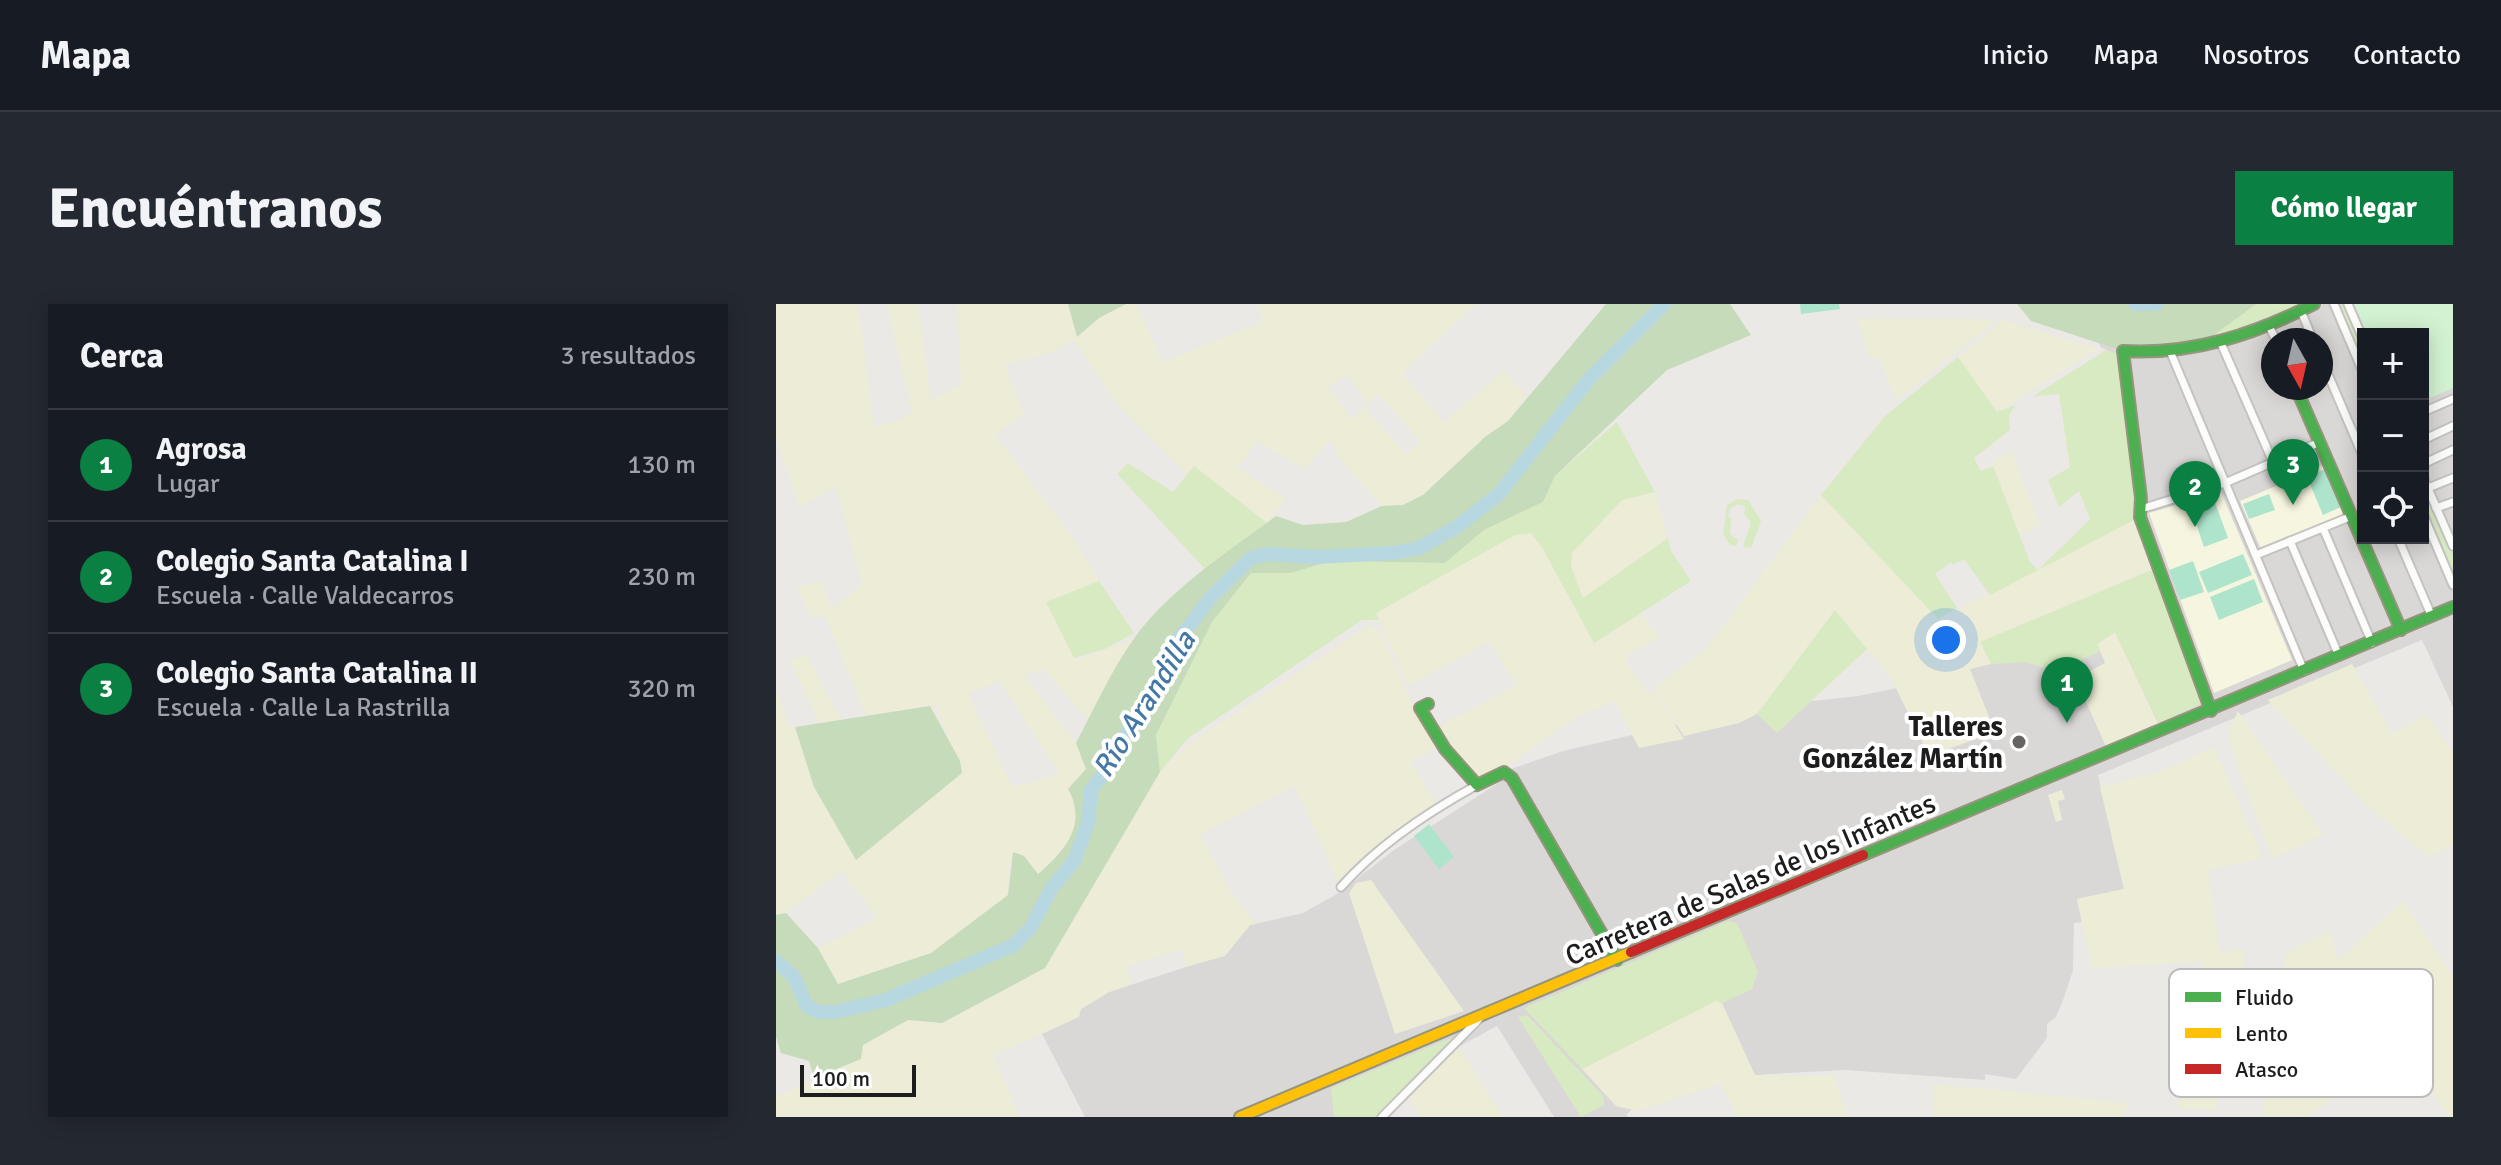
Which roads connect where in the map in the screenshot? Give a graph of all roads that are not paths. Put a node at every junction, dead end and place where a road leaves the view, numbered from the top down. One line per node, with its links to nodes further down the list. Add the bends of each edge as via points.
1 (2314, 304): 4 (main road)
2 (2334, 304): 10 (street)
3 (2348, 304): 7 (street)
4 (2301, 311): 5 (main road); 6 (street)
5 (2269, 326): 8 (main road)
6 (2308, 328)
7 (2358, 328)
8 (2220, 341): 9 (main road); 21 (street)
9 (2170, 351): 23 (street); 28 (main road, via 2123,351)
10 (2357, 358)
11 (2333, 386): 18 (street)
12 (2453, 399): 14 (street)
13 (2301, 400): 17 (main road)
14 (2429, 409)
15 (2453, 426): 16 (street)
16 (2429, 437)
17 (2320, 442): 21 (street); 29 (main road)
18 (2357, 442)
19 (2453, 450): 20 (street)
20 (2429, 461)
21 (2273, 462): 23 (street)
22 (2453, 478): 24 (street)
23 (2225, 483): 28 (street); 36 (street)
24 (2429, 488)
25 (2429, 490): 27 (street)
26 (2453, 502): 27 (street)
27 (2436, 508): 32 (street)
28 (2141, 509): 45 (main road)
29 (2352, 516): 30 (street); 40 (main road)
30 (2323, 528): 33 (street); 41 (street)
31 (2429, 528): 37 (street)
32 (2450, 530): 35 (street)
33 (2290, 541): 36 (street); 42 (street)
34 (2401, 544): 39 (street)
35 (2453, 546)
36 (2256, 555): 43 (street)
37 (2453, 585)
38 (2453, 607): 39 (main road, Carretera de Salas de los Infantes)
39 (2432, 617): 40 (main road, Carretera de Salas de los Infantes)
40 (2401, 630): 41 (main road, Carretera de Salas de los Infantes)
41 (2372, 643): 42 (main road, Carretera de Salas de los Infantes)
42 (2339, 656): 43 (main road, Carretera de Salas de los Infantes)
43 (2304, 671): 45 (main road, Carretera de Salas de los Infantes)
44 (1428, 704): 46 (main road, via 1420,708 1429,725)
45 (2211, 711): 48 (main road, Carretera de Salas de los Infantes)
46 (1477, 785): 47 (street, via 1362,863); 48 (main road, via 1504,772 1512,778)
47 (1341, 887)
48 (1617, 960): 49 (main road, Carretera de Salas de los Infantes)
49 (1480, 1017): 50 (main road, Carretera de Salas de los Infantes); 51 (street)
50 (1240, 1117)
51 (1382, 1117)

